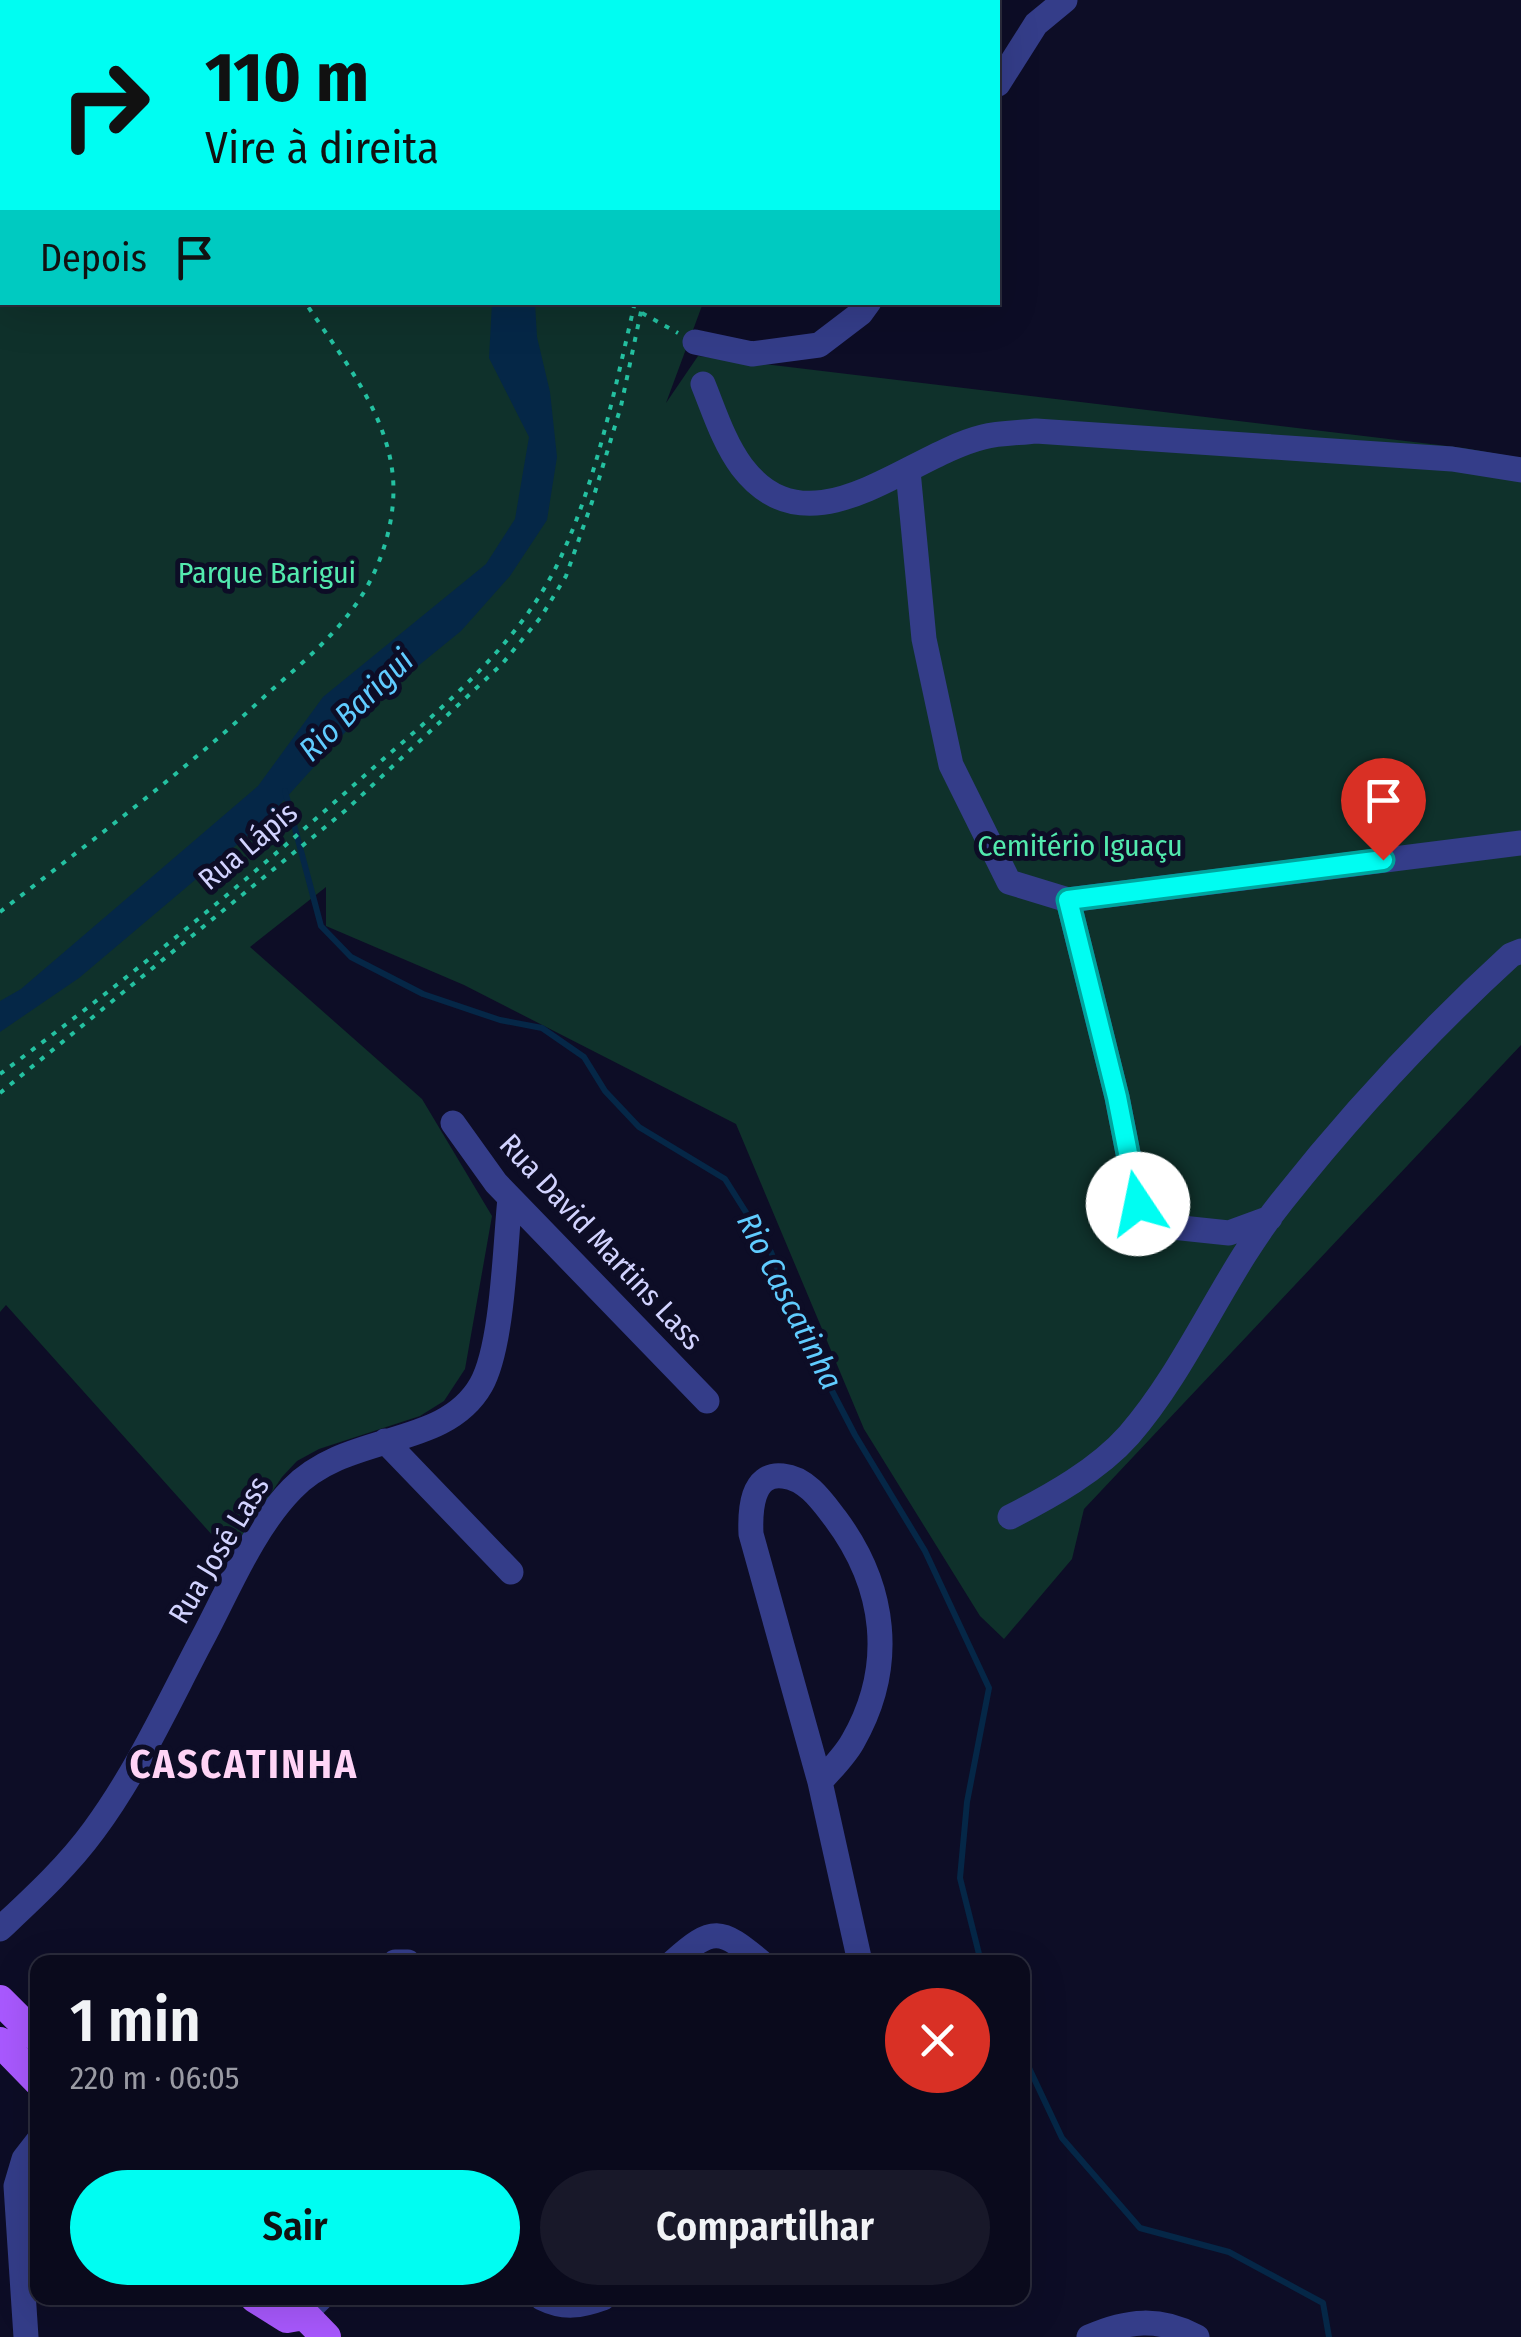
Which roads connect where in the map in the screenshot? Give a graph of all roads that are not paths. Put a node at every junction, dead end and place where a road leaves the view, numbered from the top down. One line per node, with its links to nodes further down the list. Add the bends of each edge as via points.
1 (1065, 0): 2 (street, via 1036,24)
2 (1000, 81)
3 (867, 305): 4 (street, via 819,345 752,354)
4 (695, 342)
5 (703, 384): 7 (street, via 740,465 762,489 796,504 821,505)
6 (1521, 470): 7 (street, via 1452,459 1036,431 983,437)
7 (908, 471): 9 (street, via 924,639 951,764 1010,882)
8 (1521, 843): 9 (street)
9 (1068, 900): 13 (street, via 1138,1204 1151,1219 1172,1227 1230,1233)
10 (1521, 951): 13 (street, via 1444,1016)
11 (453, 1123): 12 (street, Rua David Martins Lass)
12 (510, 1198): 14 (street, Rua David Martins Lass); 15 (street, Rua José Lass, via 495,1341 480,1386 444,1422)
13 (1270, 1218): 16 (street, via 1126,1438 1072,1482)
14 (707, 1401)
15 (384, 1440): 17 (street); 19 (street, Rua José Lass, via 328,1460 283,1500 115,1798 72,1857)
16 (1010, 1516)
17 (511, 1572)
18 (820, 1782): 18 (street, via 852,1745 866,1716 882,1641 879,1610 844,1530 820,1498 780,1475 755,1491 751,1534); 22 (street)
19 (0, 1929)
20 (682, 1955): 21 (street, via 708,1934 722,1934)
21 (751, 1955)
22 (858, 1955)
23 (0, 2000): 24 (main road)
24 (30, 2030)
25 (0, 2042): 26 (main road)
26 (30, 2073)
27 (30, 2151): 31 (street, via 16,2186)
28 (266, 2305): 30 (main road, via 287,2318)
29 (274, 2305): 30 (main road)
30 (300, 2312): 32 (main road)
31 (26, 2337)
32 (326, 2337)
33 (1089, 2337): 34 (street, via 1151,2321)
34 (1197, 2337)

